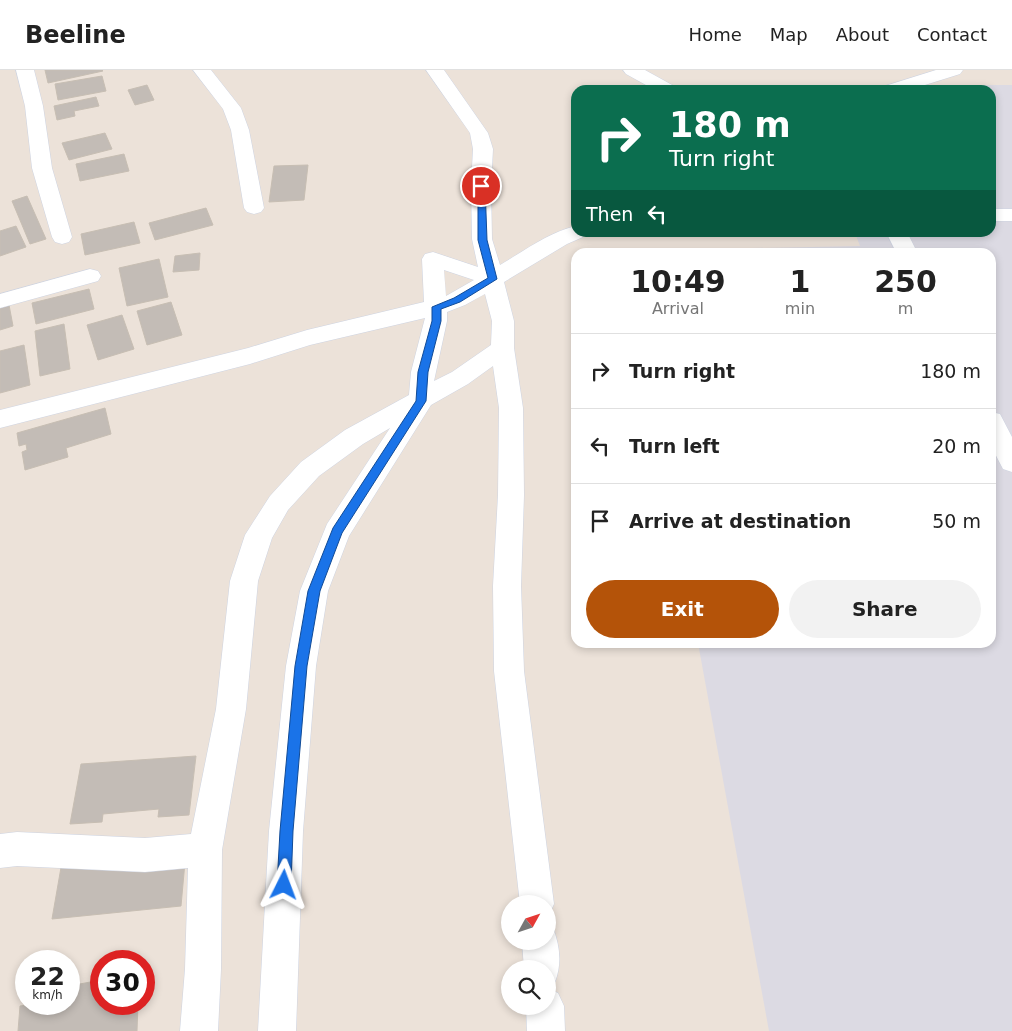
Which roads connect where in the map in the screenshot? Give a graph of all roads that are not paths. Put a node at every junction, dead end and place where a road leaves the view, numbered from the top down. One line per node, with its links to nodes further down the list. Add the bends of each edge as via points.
1 (25, 70): 12 (street, via 34,106 42,168)
2 (202, 70): 8 (street, via 235,115)
3 (435, 70): 14 (street, via 479,133 483,149 482,240)
4 (632, 70): 6 (street)
5 (954, 70): 7 (street)
6 (659, 85)
7 (907, 85)
8 (254, 208)
9 (996, 215): 10 (street)
10 (1012, 216)
11 (571, 234): 14 (street)
12 (62, 237)
13 (90, 276): 15 (street)
14 (493, 279): 16 (street, via 457,300); 16 (street, via 434,258); 17 (street, via 503,321)
15 (0, 301)
16 (437, 307): 18 (street, via 423,372); 19 (street, via 307,338 250,356)
17 (502, 348): 18 (street); 24 (street, via 511,408 507,586 509,671)
18 (421, 401): 22 (street, via 354,437 310,469 279,503 259,535 244,581 231,709); 27 (street, via 337,532 314,591 301,666 287,821)
19 (0, 420)
20 (996, 431): 21 (street)
21 (1012, 462)
22 (205, 850): 23 (street, via 145,856 18,849); 26 (street)
23 (0, 851)
24 (536, 895)
25 (545, 1015): 28 (street)
26 (199, 1031)
27 (277, 1031)
28 (546, 1031)

